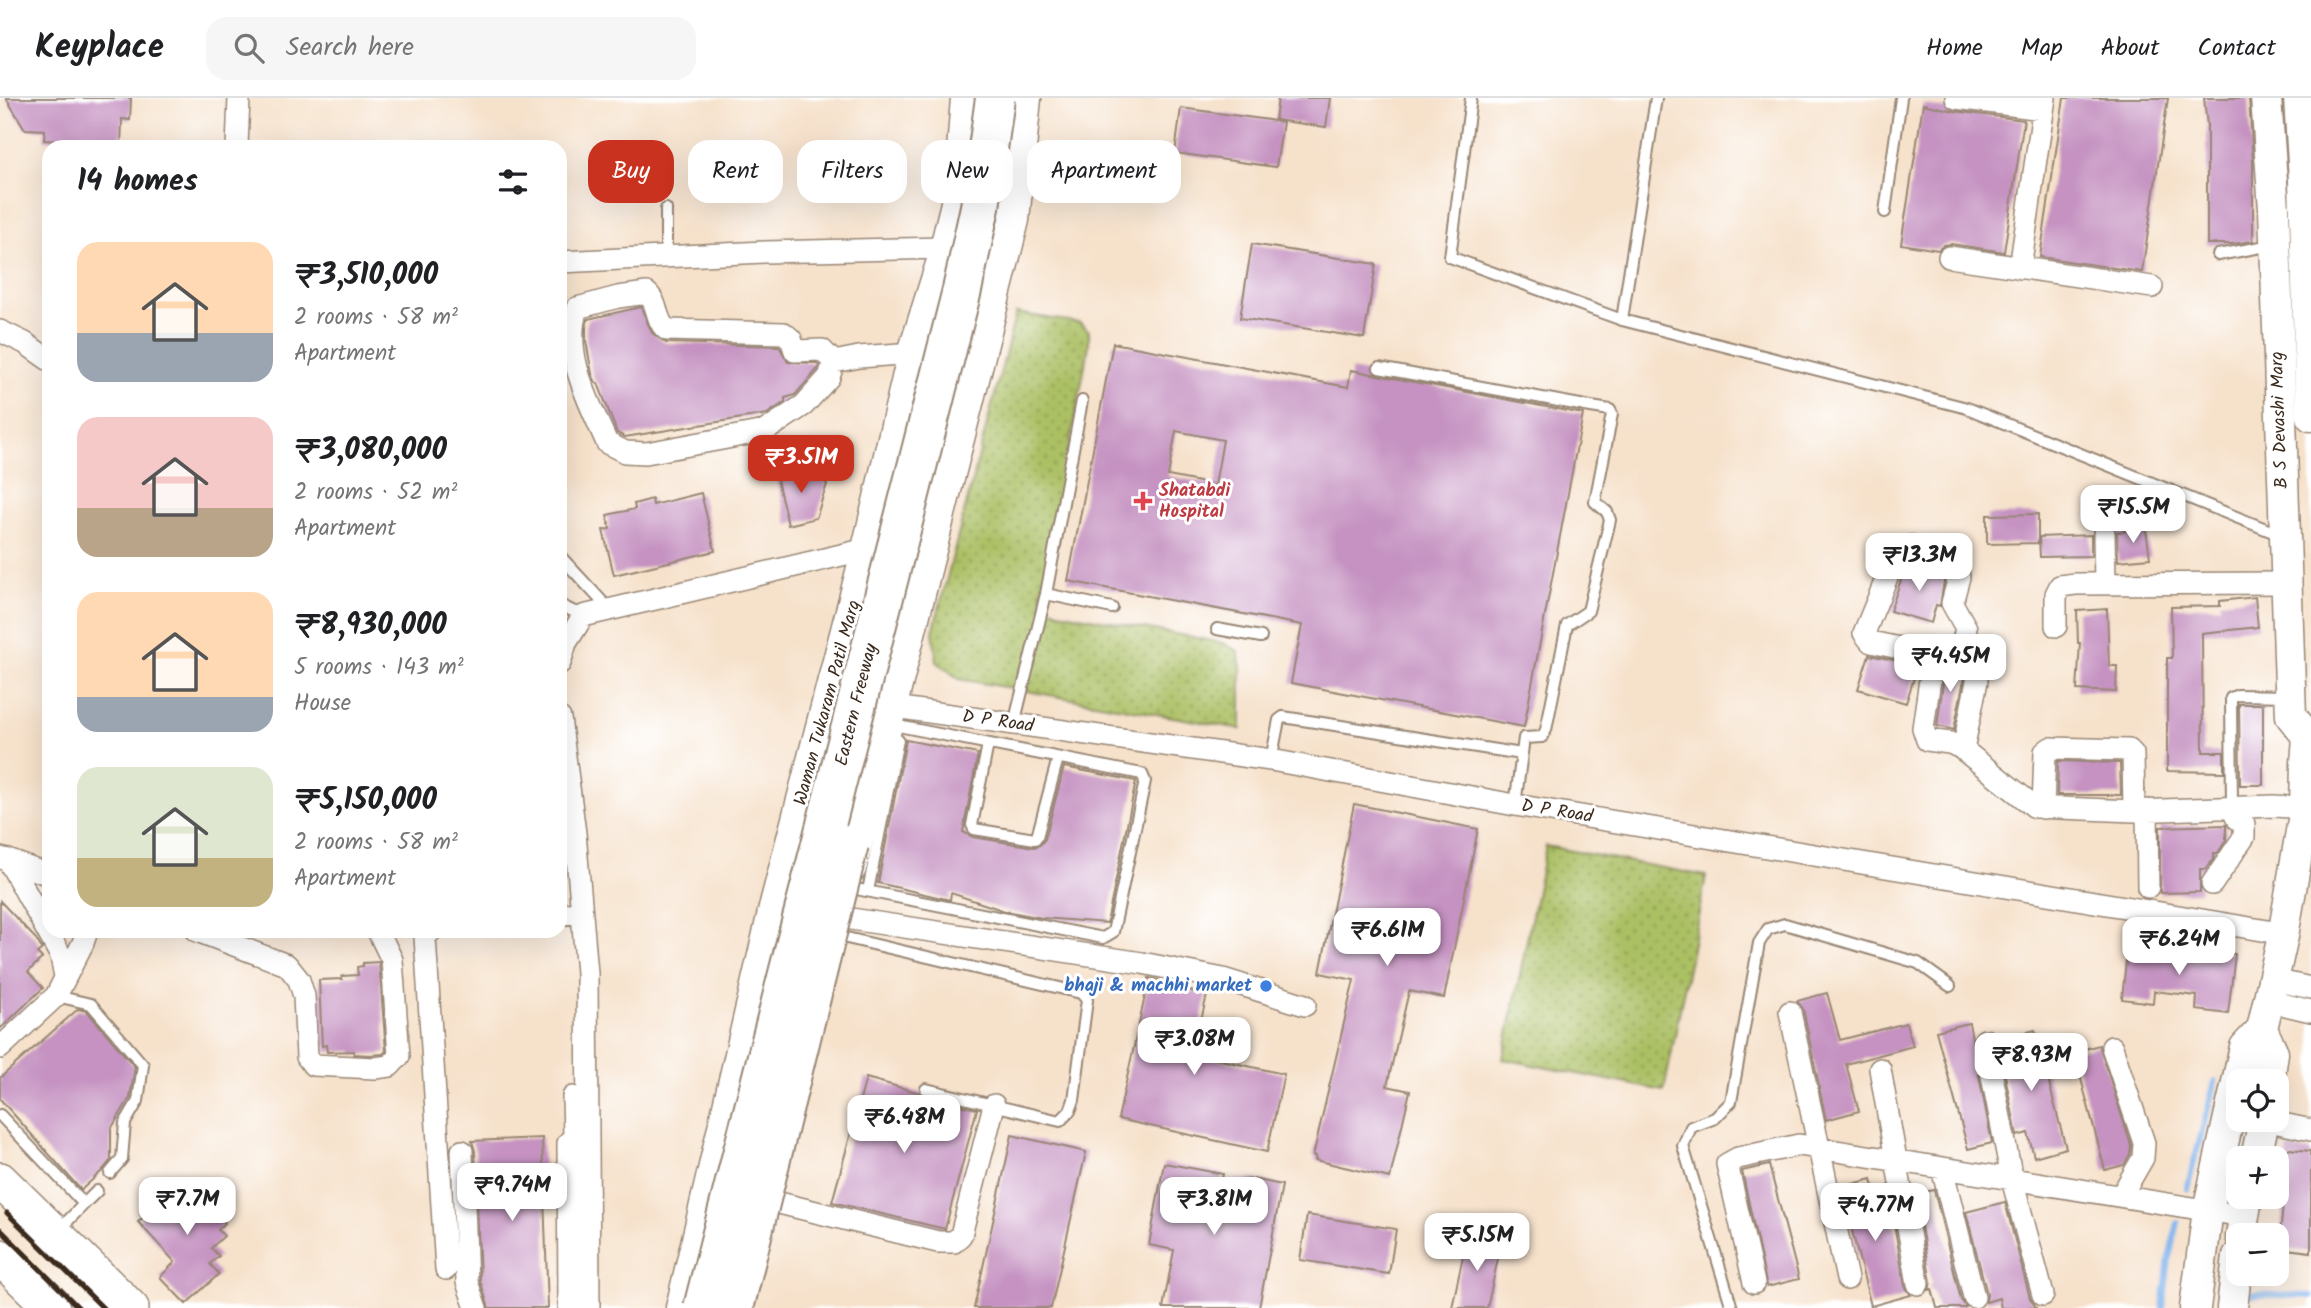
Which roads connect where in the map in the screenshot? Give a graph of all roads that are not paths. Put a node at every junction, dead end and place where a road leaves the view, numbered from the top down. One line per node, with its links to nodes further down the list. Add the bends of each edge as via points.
1 (239, 98): 13 (street)
2 (966, 98): 19 (main road, Waman Tukaram Patil Marg, via 959,191)
3 (995, 98): 127 (highway, Eastern Freeway, bridge, via 980,206 962,290)
4 (1017, 98): 128 (highway, Eastern Freeway, bridge, via 1002,214 987,279)
5 (1026, 98): 51 (main road, via 1014,220)
6 (1471, 98): 26 (lane, via 1450,257)
7 (1656, 98): 26 (lane)
8 (1901, 98): 17 (lane)
9 (1956, 98): 12 (street)
10 (2266, 98): 15 (main road, B S Devashi Marg)
11 (2299, 98): 14 (main road, B S Devashi Marg)
12 (2044, 104): 24 (street)
13 (237, 140)
14 (2308, 180): 15 (street); 33 (main road, B S Devashi Marg)
15 (2272, 182): 18 (main road, B S Devashi Marg)
16 (666, 209): 21 (lane)
17 (1885, 212)
18 (2275, 245): 20 (lane); 35 (main road, B S Devashi Marg)
19 (944, 248): 21 (street); 28 (main road, Waman Tukaram Patil Marg)
20 (2218, 255)
21 (666, 257): 23 (street)
22 (1948, 257): 24 (street)
23 (567, 262)
24 (2020, 268): 25 (street)
25 (2152, 287)
26 (1622, 320): 35 (lane, via 1967,408)
27 (0, 331): 29 (street)
28 (913, 353): 30 (street); 36 (main road, Waman Tukaram Patil Marg)
29 (42, 355)
30 (834, 362): 30 (street, via 821,350 795,351 784,334 667,330 646,293 577,308 572,325 577,372 607,443 625,452 646,453 765,431 804,405 829,377)
31 (1379, 368): 56 (lane, via 1610,410 1612,414 1595,502 1610,520 1588,611 1567,625 1546,730 1542,737 1524,738)
32 (1082, 401): 40 (lane)
33 (2311, 416)
34 (2104, 533): 38 (street)
35 (2284, 537): 39 (main road, B S Devashi Marg)
36 (867, 550): 43 (street); 49 (main road, Waman Tukaram Patil Marg)
37 (567, 564): 43 (lane)
38 (2105, 583): 39 (street); 45 (street, via 2060,586)
39 (2286, 583): 50 (main road, B S Devashi Marg)
40 (1046, 594): 42 (lane); 52 (lane)
41 (567, 608): 44 (lane)
42 (1112, 608)
43 (609, 609): 44 (street)
44 (583, 616): 48 (street)
45 (2056, 626)
46 (1217, 629): 47 (lane)
47 (1261, 637)
48 (567, 641)
49 (830, 696): 51 (street, D P Road); 80 (main road, Waman Tukaram Patil Marg)
50 (2291, 696): 54 (main road, B S Devashi Marg, via 2291,716); 62 (lane, via 2231,698)
51 (893, 719): 52 (street, D P Road); 53 (lane); 69 (main road)
52 (1014, 724): 58 (street, D P Road)
53 (988, 744): 57 (lane); 57 (lane, via 974,829 1035,839)
54 (2309, 749): 63 (main road, B S Devashi Marg)
55 (1963, 750): 55 (street, via 1927,740 1923,728 1933,659 1871,642 1864,633 1899,548 1911,546 1957,566 1959,578 1952,603 1966,628 1961,650 1976,666 1977,681); 61 (street, via 2012,791)
56 (1522, 754): 58 (lane, via 1283,717); 60 (lane)
57 (1058, 758): 69 (lane, via 1142,774 1145,781 1113,932 1103,938)
58 (1271, 760): 60 (street, D P Road)
59 (567, 772): 70 (street)
60 (1515, 806): 73 (street, D P Road)
61 (2043, 808): 64 (street); 64 (street, via 2045,752 2050,748 2129,750)
62 (2232, 808): 63 (street); 64 (street); 67 (street, via 2244,824 2244,837)
63 (2305, 808): 73 (main road, B S Devashi Marg)
64 (2140, 811): 68 (street)
65 (4, 859): 66 (street); 72 (street)
66 (42, 873)
67 (2212, 884)
68 (2147, 887)
69 (857, 889): 79 (main road)
70 (582, 913): 71 (street); 125 (street, via 589,1076)
71 (567, 914)
72 (42, 924)
73 (2283, 936): 84 (main road, B S Devashi Marg)
74 (50, 938): 82 (street, via 61,956)
75 (85, 938): 82 (street)
76 (216, 938): 77 (street, via 287,965 299,980 307,1057 313,1065 375,1068 390,1066 399,1056 392,960)
77 (381, 938)
78 (425, 938): 114 (street)
79 (833, 938): 80 (main road); 85 (street, via 1142,963 1223,979); 95 (lane, via 1080,993 1087,1000 1070,1111 1060,1121); 108 (main road)
80 (765, 946): 126 (main road, Waman Tukaram Patil Marg)
81 (1950, 986): 130 (lane, via 1918,963 1785,924 1768,929 1759,943 1731,1102 1715,1118 1691,1127 1684,1146)
82 (61, 987): 90 (street); 103 (lane, via 91,1004 143,1065 138,1101 125,1122 122,1159)
83 (2311, 988): 84 (street)
84 (2268, 1003): 86 (street); 92 (main road, B S Devashi Marg); 110 (main road, B S Devashi Marg, via 2245,1047)
85 (1305, 1005)
86 (2311, 1011)
87 (1790, 1012): 99 (street)
88 (1985, 1040): 104 (street)
89 (2112, 1047): 107 (street, via 2144,1143 2143,1158)
90 (0, 1048)
91 (1880, 1069): 101 (street)
92 (2271, 1069)
93 (926, 1089): 95 (lane)
94 (573, 1097): 124 (street, via 574,1136 568,1143)
95 (993, 1105): 108 (street, via 961,1235 954,1242 937,1242)
96 (0, 1115): 109 (lane)
97 (2289, 1125): 98 (street)
98 (2311, 1129)
99 (1819, 1149): 101 (street); 115 (street); 116 (street, via 1799,1145 1727,1164)
100 (462, 1151): 123 (street, via 467,1282)
101 (1895, 1161): 102 (street); 117 (street)
102 (1942, 1168): 104 (street); 120 (street)
103 (110, 1173)
104 (2012, 1179): 107 (street); 119 (street)
105 (0, 1180): 112 (highway)
106 (97, 1191): 109 (lane)
107 (2120, 1196): 110 (street)
108 (766, 1200): 129 (main road)
109 (84, 1204): 112 (lane)
110 (2208, 1210): 111 (street); 131 (main road, B S Devashi Marg)
111 (2244, 1216)
112 (55, 1234): 122 (highway)
113 (3, 1267): 121 (highway)
114 (446, 1269)
115 (1847, 1279)
116 (1754, 1283)
117 (1918, 1283)
118 (2235, 1286): 132 (main road)
119 (2043, 1295)
120 (1974, 1297)
121 (52, 1308)
122 (131, 1308)
123 (476, 1308)
124 (569, 1308)
125 (589, 1308)
126 (681, 1308)
127 (703, 1308)
128 (734, 1308)
129 (741, 1308)
130 (1732, 1308)
131 (2195, 1308)
132 (2232, 1308)

